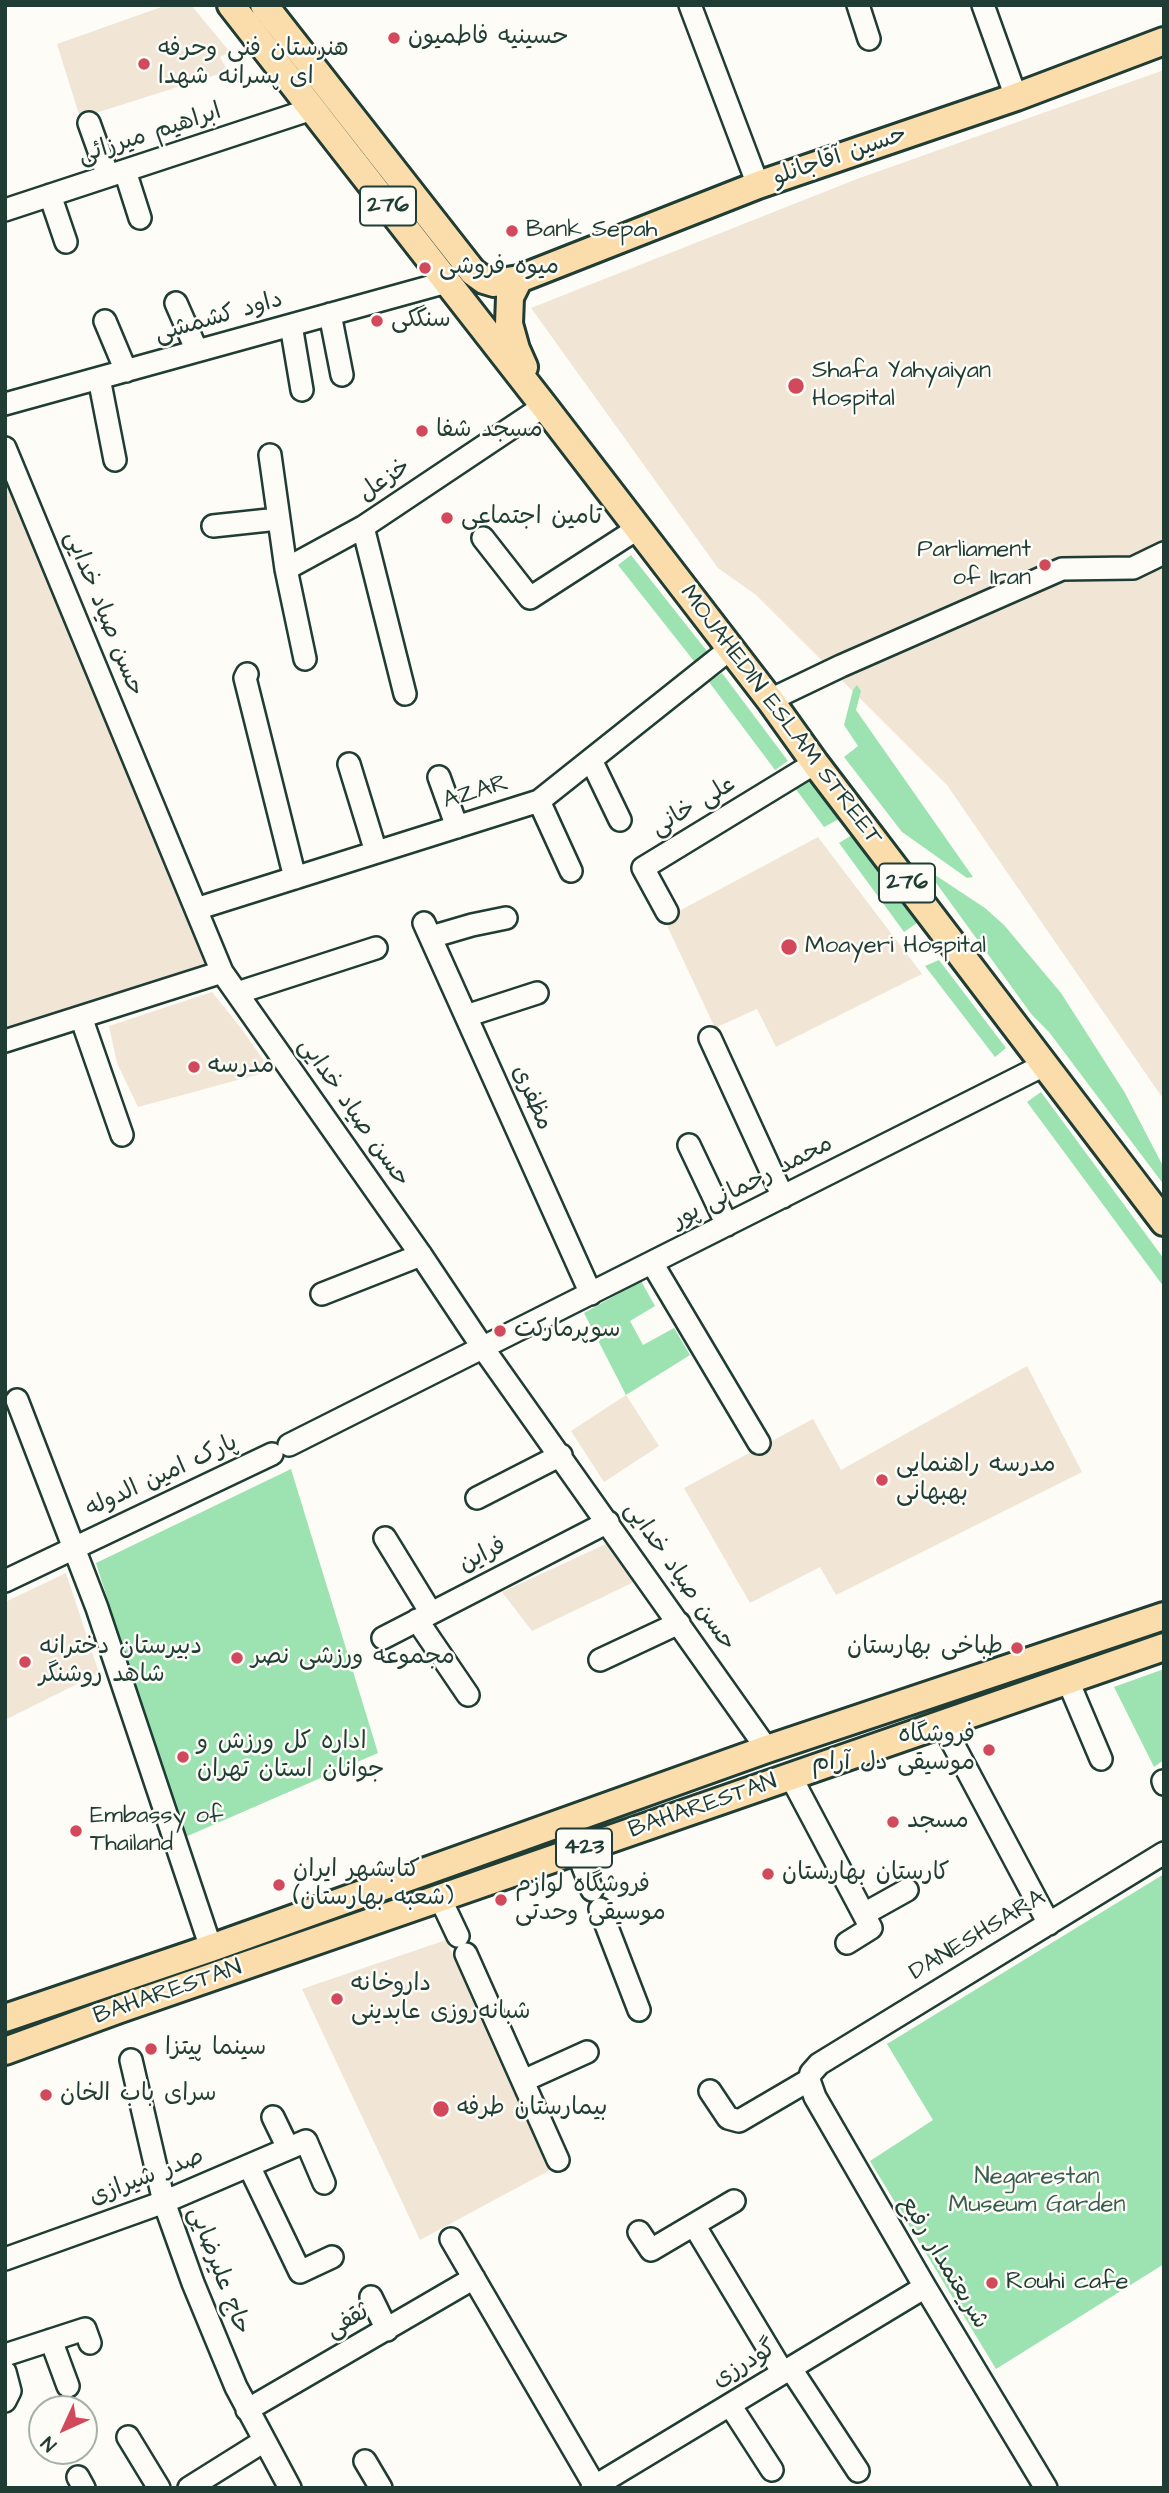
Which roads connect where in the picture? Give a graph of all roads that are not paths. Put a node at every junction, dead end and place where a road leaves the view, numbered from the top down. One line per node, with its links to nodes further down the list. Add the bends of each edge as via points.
1 (231, 5): 9 (main road, 276)
2 (264, 5): 17 (main road, حسین آقاجانلو / 276, via 473,272 494,283)
3 (858, 5): 6 (street)
4 (983, 5): 8 (street)
5 (692, 6): 12 (street)
6 (869, 39)
7 (1164, 41): 8 (main road, حسین آقاجانلو)
8 (1016, 97): 12 (main road, حسین آقاجانلو)
9 (312, 109): 11 (street, ابراهیم میرزائی); 18 (main road, 276)
10 (89, 123): 11 (street)
11 (116, 174): 13 (street, ابراهیم میرزائی); 15 (street)
12 (758, 186): 17 (main road, حسین آقاجانلو)
13 (50, 195): 14 (street, ابراهیم میرزائی); 16 (street)
14 (5, 210)
15 (140, 218)
16 (66, 242)
17 (519, 279): 29 (main road, via 510,297 509,324)
18 (447, 282): 20 (street, داود کشمشی); 29 (main road, 276)
19 (176, 303): 23 (street)
20 (330, 314): 22 (street, داود کشمشی); 25 (street)
21 (105, 321): 24 (street)
22 (291, 325): 23 (street, داود کشمشی); 27 (street)
23 (197, 351): 24 (street, داود کشمشی)
24 (126, 371): 26 (street, داود کشمشی)
25 (342, 375)
26 (99, 378): 28 (street, داود کشمشی); 32 (street)
27 (302, 390)
28 (5, 404)
29 (544, 406): 35 (street, خزعل); 36 (main road, 276)
30 (5, 448): 55 (street, حسن صیاد خدایی)
31 (270, 455): 33 (street)
32 (115, 460)
33 (278, 519): 34 (street); 39 (street)
34 (214, 526)
35 (363, 527): 39 (street, خزعل); 43 (street)
36 (637, 529): 37 (street, via 530,598); 40 (main road, MOJAHEDIN ESLAM STREET / 276)
37 (483, 538)
38 (1164, 553): 44 (street, via 1133,568 1062,569)
39 (286, 569): 41 (street)
40 (730, 649): 44 (main road, MOJAHEDIN ESLAM STREET / 276); 45 (street, AZAR)
41 (304, 659)
42 (247, 674): 54 (street)
43 (405, 694)
44 (770, 700): 47 (main road, MOJAHEDIN ESLAM STREET / 276)
45 (591, 760): 49 (street, AZAR); 50 (street)
46 (349, 764): 52 (street)
47 (815, 764): 56 (street, علی خانی, via 643,868); 66 (main road, MOJAHEDIN ESLAM STREET / 276)
48 (439, 777): 51 (street)
49 (539, 801): 51 (street, AZAR); 53 (street)
50 (620, 820)
51 (457, 827): 52 (street, AZAR)
52 (376, 852): 54 (street, AZAR)
53 (571, 870)
54 (295, 878): 55 (street, AZAR)
55 (196, 909): 59 (street, حسن صیاد خدایی)
56 (667, 912)
57 (506, 918): 62 (street, مظفری, via 428,930)
58 (376, 948): 60 (street)
59 (222, 972): 60 (street, حسن صیاد خدایی); 63 (street)
60 (237, 993): 72 (street, حسن صیاد خدایی)
61 (537, 993): 62 (street)
62 (466, 1016): 75 (street, مظفری)
63 (80, 1017): 65 (street); 67 (street)
64 (710, 1038): 69 (street)
65 (5, 1041)
66 (1046, 1064): 69 (street, محمد رحمانی پور); 70 (main road, MOJAHEDIN ESLAM STREET / 276)
67 (122, 1135)
68 (690, 1144): 71 (street)
69 (783, 1197): 71 (street, محمد رحمانی پور)
70 (1164, 1222)
71 (727, 1225): 73 (street, محمد رحمانی پور)
72 (421, 1255): 74 (street); 76 (street, حسن صیاد خدایی)
73 (652, 1263): 75 (street, محمد رحمانی پور); 78 (street)
74 (322, 1294)
75 (591, 1294): 76 (street, محمد رحمانی پور)
76 (483, 1348): 79 (street, حسن صیاد خدایی); 83 (street, پارک امین الدوله)
77 (17, 1400): 83 (street)
78 (759, 1444)
79 (561, 1455): 80 (street); 81 (street, حسن صیاد خدایی)
80 (477, 1498)
81 (608, 1522): 86 (street, فراین); 87 (street, حسن صیاد خدایی)
82 (385, 1538): 86 (street)
83 (73, 1548): 84 (street, پارک امین الدوله); 104 (street)
84 (5, 1581)
85 (1164, 1616): 94 (main road, BAHARESTAN / 423)
86 (424, 1617): 88 (street, فراین); 92 (street)
87 (679, 1623): 90 (street); 94 (street, حسن صیاد خدایی)
88 (383, 1638)
89 (1164, 1647): 91 (main road, BAHARESTAN / 423)
90 (600, 1660)
91 (1068, 1681): 93 (main road, BAHARESTAN / 423); 95 (street)
92 (468, 1695)
93 (943, 1725): 96 (main road, BAHARESTAN / 423); 102 (street)
94 (767, 1749): 104 (main road, BAHARESTAN / 423)
95 (1101, 1759)
96 (791, 1777): 97 (main road, BAHARESTAN / 423); 101 (street)
97 (577, 1851): 100 (main road, BAHARESTAN / 423); 105 (street)
98 (1164, 1853): 102 (street, DANESHSARA)
99 (907, 1890): 101 (street)
100 (440, 1898): 107 (main road, BAHARESTAN / 423); 111 (street)
101 (864, 1914): 103 (street, via 871,1928)
102 (1049, 1924): 110 (street, DANESHSARA)
103 (847, 1943)
104 (211, 1948): 106 (main road, BAHARESTAN / 423)
105 (639, 2010)
106 (5, 2018)
107 (5, 2051)
108 (587, 2052): 111 (street)
109 (131, 2060): 119 (street, حاج علیرضایی)
110 (814, 2072): 112 (street, DANESHSARA, via 739,2121 729,2118); 126 (street, شریعتمدار رفیع, via 815,2097)
111 (523, 2081): 115 (street)
112 (710, 2091)
113 (273, 2118): 114 (street)
114 (297, 2145): 116 (street, صدر شیرازی); 117 (street)
115 (558, 2160)
116 (249, 2166): 119 (street, صدر شیرازی); 123 (street, via 300,2272)
117 (324, 2183)
118 (734, 2201): 120 (street)
119 (164, 2202): 124 (street, صدر شیرازی); 137 (street, حاج علیرضایی, via 212,2334)
120 (694, 2225): 121 (street, via 651,2250); 132 (street)
121 (639, 2232)
122 (451, 2239): 125 (street)
123 (332, 2257)
124 (5, 2259)
125 (474, 2278): 128 (street, ثقفی); 143 (street)
126 (925, 2287): 132 (street, گودرزی); 148 (street, شریعتمدار رفیع)
127 (371, 2298): 128 (street)
128 (387, 2330): 137 (street, ثقفی)
129 (51, 2340): 130 (street, via 85,2329); 131 (street); 134 (street)
130 (90, 2343)
131 (5, 2355)
132 (787, 2371): 136 (street, گودرزی); 142 (street)
133 (5, 2372): 135 (street, via 10,2391)
134 (68, 2386)
135 (5, 2401)
136 (730, 2405): 141 (street); 143 (street, گودرزی)
137 (247, 2410): 139 (street, حاج علیرضایی)
138 (128, 2437): 144 (street)
139 (264, 2441): 145 (street); 146 (street, حاج علیرضایی)
140 (365, 2461): 147 (street)
141 (772, 2470)
142 (858, 2471)
143 (595, 2487)
144 (159, 2488)
145 (189, 2488)
146 (290, 2488)
147 (381, 2488)
148 (1046, 2488)

